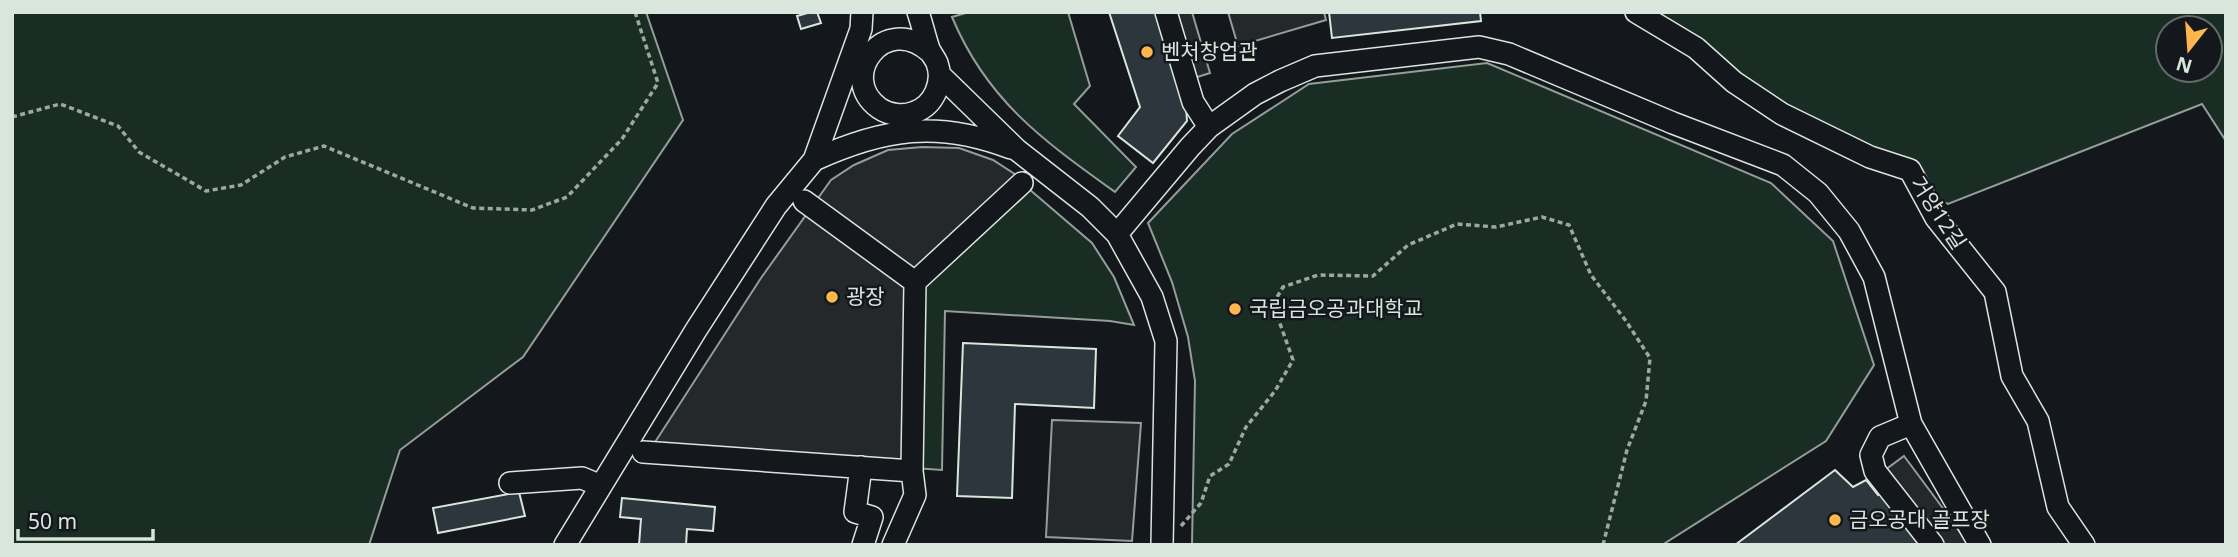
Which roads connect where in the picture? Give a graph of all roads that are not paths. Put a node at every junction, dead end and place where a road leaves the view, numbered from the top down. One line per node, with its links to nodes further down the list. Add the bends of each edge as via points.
1 (918, 12): 5 (street)
2 (1166, 12): 9 (street, via 1193,102)
3 (1636, 12): 29 (street, 거양12길, via 1696,48 1734,82 1782,114 1870,157 1910,170 1936,218 1995,292 2012,376 2038,421 2058,507)
4 (861, 21): 6 (street); 12 (street)
5 (930, 52): 6 (street, via 921,44 899,38 877,47); 7 (street)
6 (864, 66): 8 (street, via 862,78 871,101 891,114)
7 (940, 75): 8 (street, via 925,106); 11 (street)
8 (903, 115): 10 (street)
9 (1209, 127): 15 (street); 17 (street, via 1255,94 1315,66 1479,47 1509,54 1783,165 1818,193 1849,231 1874,277)
10 (865, 139): 11 (street, via 919,130 956,132); 12 (street)
11 (1017, 150): 15 (street)
12 (814, 160): 22 (street, via 776,206)
13 (1021, 183): 16 (street)
14 (804, 201): 16 (street)
15 (1117, 234): 26 (street, via 1152,296 1167,341)
16 (915, 282): 20 (street)
17 (1911, 424): 27 (street, via 1880,437 1871,455 1875,471); 28 (street)
18 (643, 452): 19 (street)
19 (862, 467): 20 (street); 24 (street, via 855,512 872,517)
20 (912, 471): 25 (street, via 915,495)
21 (510, 483): 22 (street, via 582,478)
22 (601, 486): 23 (street)
23 (565, 545)
24 (863, 545)
25 (893, 545)
26 (1162, 545)
27 (1933, 545)
28 (1980, 545)
29 (2084, 545)

